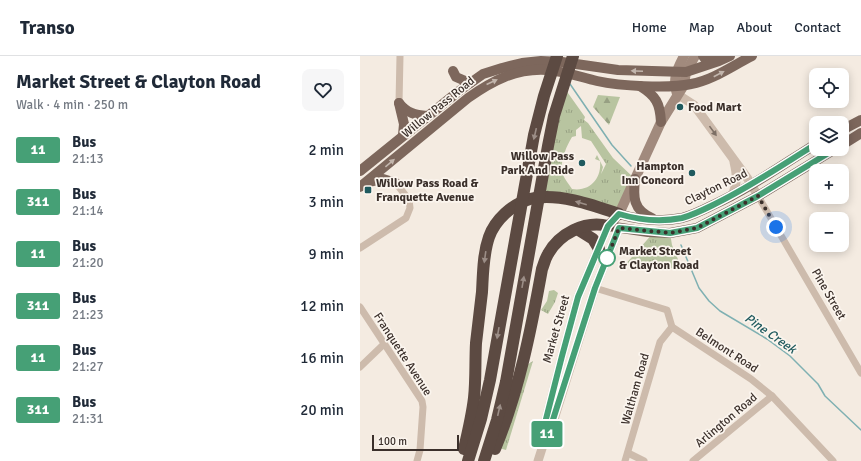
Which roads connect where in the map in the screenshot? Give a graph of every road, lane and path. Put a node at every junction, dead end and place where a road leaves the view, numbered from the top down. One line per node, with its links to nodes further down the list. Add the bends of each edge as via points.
1 (400, 56): 15 (street)
2 (573, 56): 52 (highway, one-way to 2, via 506,382 554,116)
3 (684, 56): 11 (main road, Market Street)
4 (695, 56): 11 (main road, Market Street)
5 (703, 56): 8 (main road, via 706,60)
6 (730, 56): 8 (main road, Willow Pass Road)
7 (752, 56): 14 (main road, Willow Pass Road, one-way to 7, via 711,78)
8 (719, 61): 11 (main road, Willow Pass Road)
9 (558, 65): 11 (main road, Willow Pass Road, one-way to 9); 12 (main road, Willow Pass Road, via 522,63 484,74); 13 (main road, Willow Pass Road, via 597,81); 29 (main road, Willow Pass Road, one-way to 9, via 487,85 506,76 546,70); 51 (highway, one-way to 51, via 544,96 526,178 490,380)
10 (453, 71): 12 (main road, via 456,77)
11 (681, 72): 14 (main road, Market Street)
12 (470, 83): 16 (main road, Willow Pass Road)
13 (638, 85): 14 (main road, Willow Pass Road); 18 (main road, via 658,101)
14 (678, 88): 18 (main road, Market Street); 25 (street, Pine Street, one-way to 25, via 694,105)
15 (400, 103): 16 (main road, via 404,110); 21 (main road, via 404,124)
16 (427, 116): 21 (main road, Willow Pass Road)
17 (861, 120): 19 (main road)
18 (661, 122): 27 (main road, Market Street)
19 (849, 126)
20 (860, 133): 22 (main road)
21 (403, 135): 26 (main road, Willow Pass Road)
22 (849, 140)
23 (809, 148): 30 (main road, Clayton Road)
24 (824, 156): 31 (main road)
25 (733, 158): 30 (street, Pine Street); 32 (street, via 737,179)
26 (360, 171)
27 (635, 179): 33 (main road, Market Street); 34 (main road, via 636,206)
28 (396, 183): 29 (main road, via 383,179); 37 (street, via 409,200 410,208 406,218)
29 (363, 185)
30 (752, 185): 31 (street, Pine Street); 32 (main road, Clayton Road)
31 (758, 196): 35 (main road, via 697,228 670,233); 44 (street, Pine Street)
32 (731, 197): 34 (main road, Clayton Road, via 682,218)
33 (619, 214): 34 (main road, Clayton Road); 35 (main road, Market Street); 50 (highway, one-way to 50, via 575,201 545,196 529,199 516,206 505,213 496,224 489,237 486,254 476,344 474,397)
34 (656, 220)
35 (614, 227): 36 (highway, via 591,225); 38 (street, Market Street); 39 (street, Market Street)
36 (577, 229): 38 (highway, via 593,238); 53 (highway, via 560,239 546,256 522,368)
37 (360, 248)
38 (599, 249): 46 (street, Market Street, via 578,297 544,427)
39 (595, 288): 41 (street, via 667,310); 46 (street, Market Street)
40 (360, 307): 42 (street, Franquette Avenue)
41 (672, 327): 45 (street, Belmont Road, via 751,379); 47 (street, Waltham Road, via 660,342)
42 (384, 344): 43 (street); 49 (street, Franquette Avenue, via 423,404)
43 (360, 367)
44 (861, 373)
45 (772, 396): 48 (street, Belmont Road); 57 (street, Arlington Road)
46 (546, 436): 54 (street, Market Street)
47 (628, 453): 55 (street, Waltham Road); 56 (street)
48 (827, 456): 58 (street); 59 (street, Belmont Road)
49 (417, 461)
50 (461, 461)
51 (468, 461)
52 (484, 461)
53 (490, 461)
54 (538, 461)
55 (625, 461)
56 (644, 461)
57 (693, 461)
58 (820, 461)
59 (833, 461)

